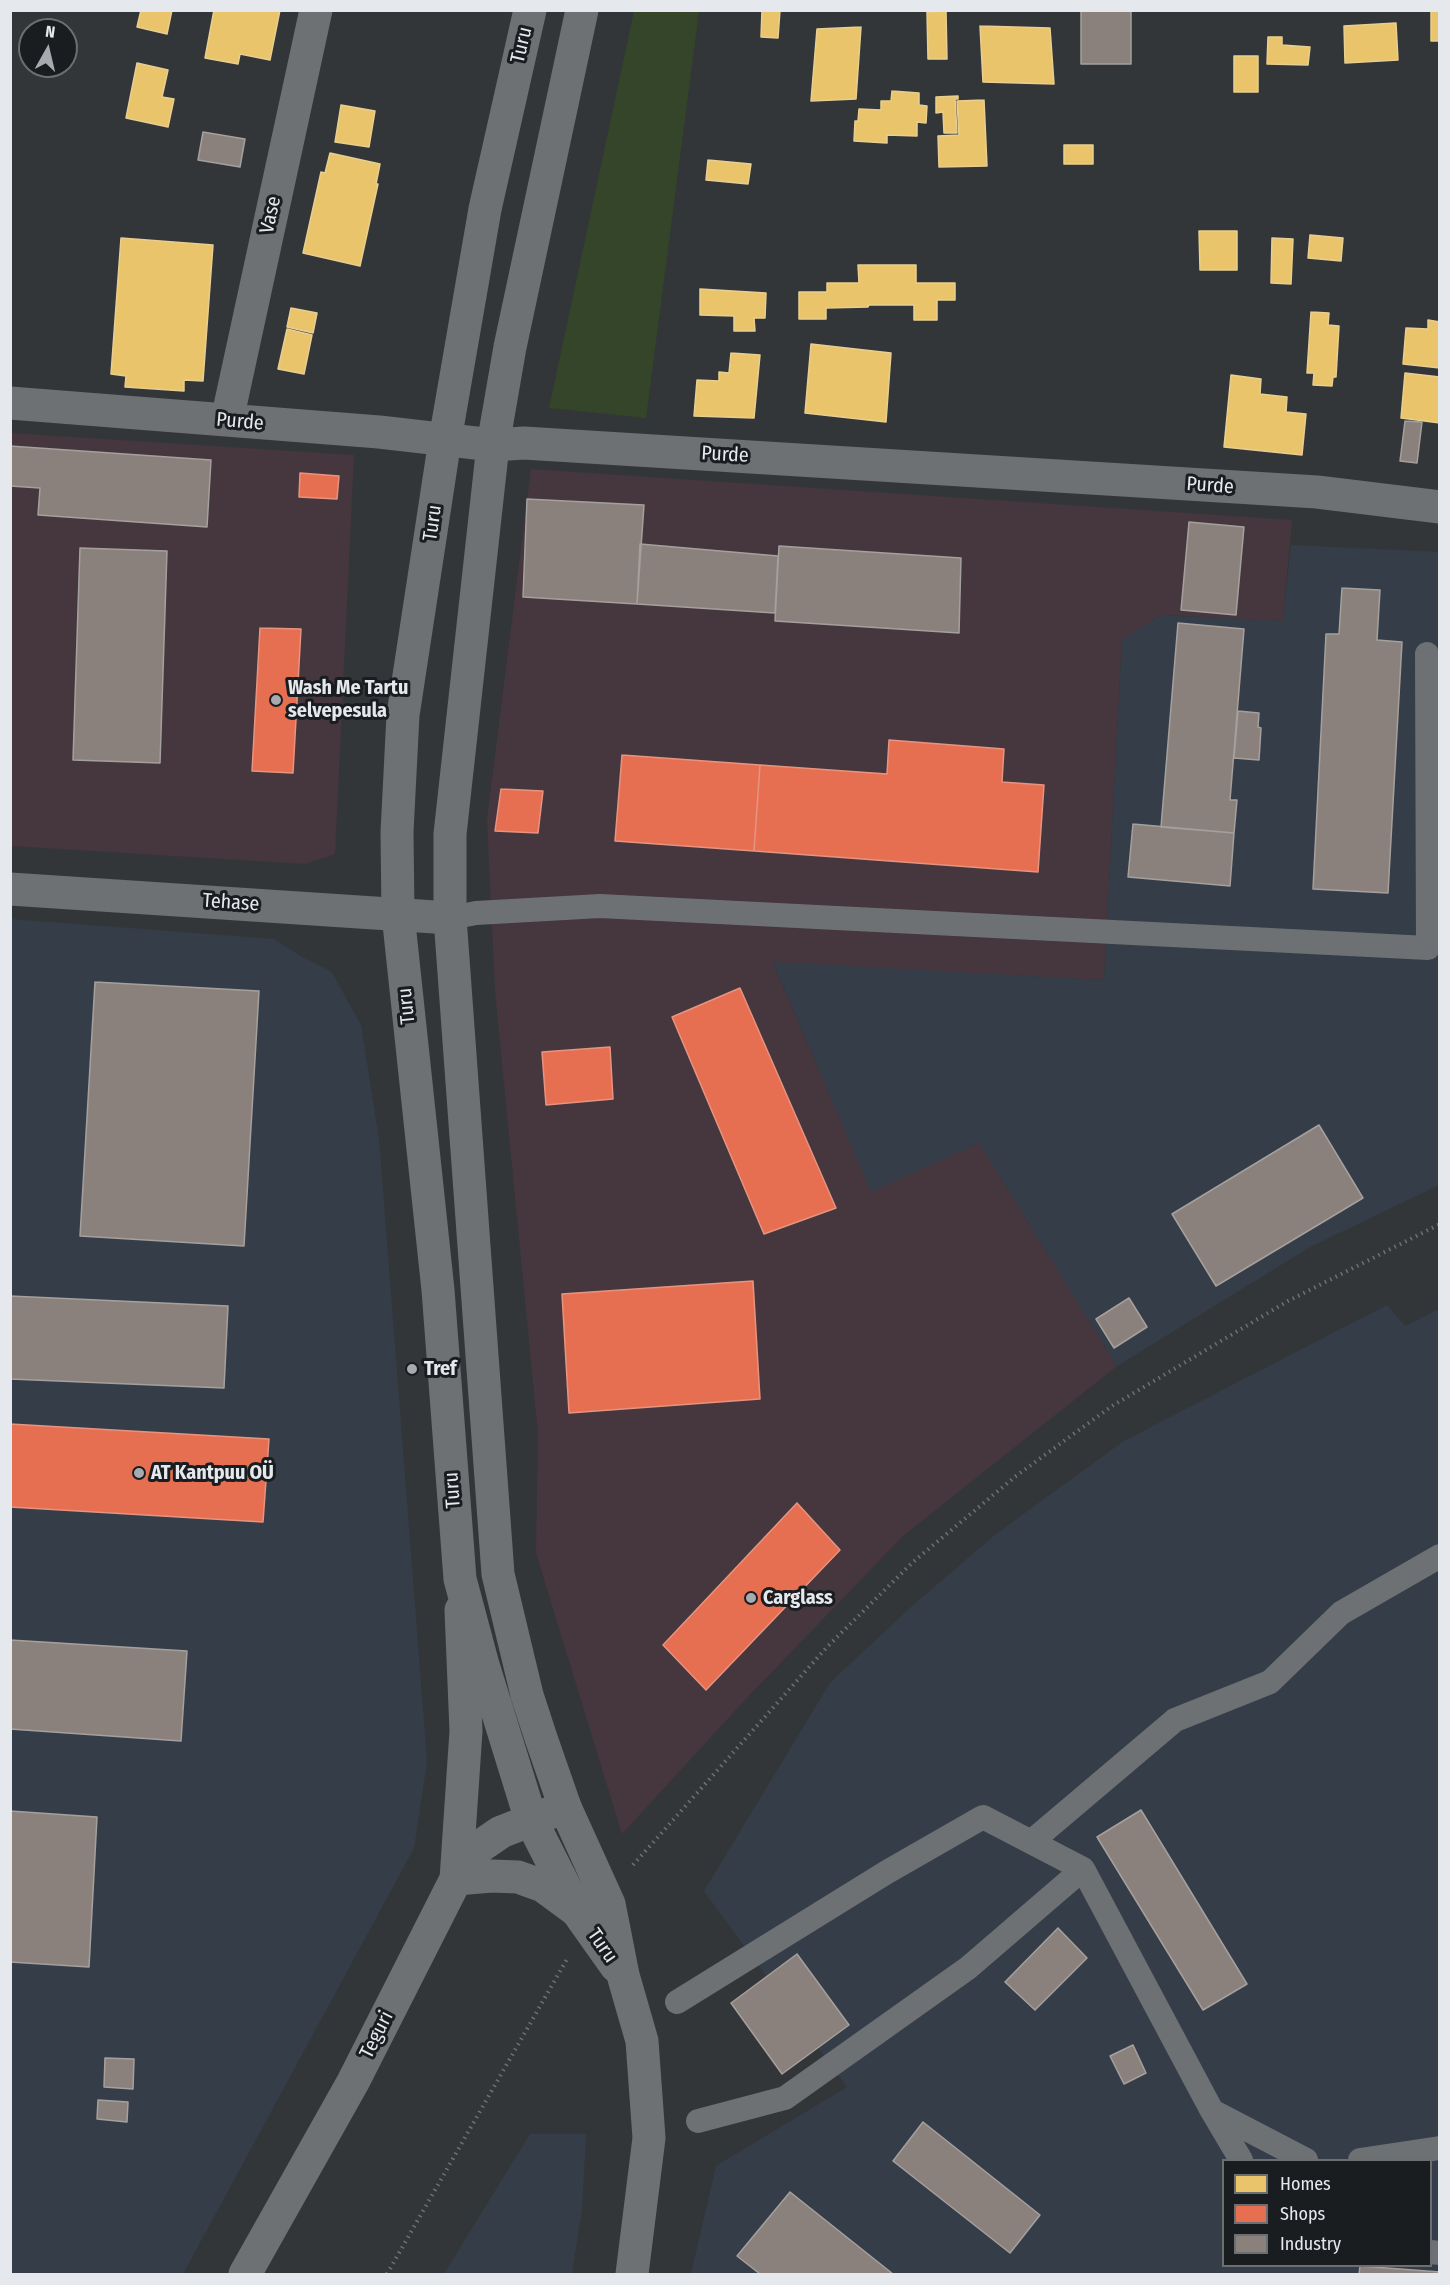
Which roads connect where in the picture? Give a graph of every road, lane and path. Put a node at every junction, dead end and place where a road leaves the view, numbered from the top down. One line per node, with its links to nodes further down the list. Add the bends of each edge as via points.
1 (316, 10): 5 (main road, Vase)
2 (530, 10): 6 (main road, Turu, via 485,209)
3 (582, 10): 7 (main road, Turu)
4 (10, 403): 5 (main road, Purde)
5 (227, 420): 6 (main road, Purde)
6 (446, 440): 7 (main road, Purde); 11 (main road, Turu, via 403,715 397,832)
7 (493, 445): 8 (main road, Purde, via 547,445 1317,492); 12 (main road, Turu, via 450,834)
8 (1440, 507)
9 (1427, 654): 12 (lane, via 1428,948 600,906)
10 (10, 889): 11 (main road, Tehase)
11 (398, 914): 12 (main road, Tehase); 15 (main road, Turu, via 438,1290)
12 (450, 918): 16 (main road, Turu, via 498,1574 527,1695)
13 (1440, 1224): 21 (path, via 1288,1301 1122,1400 1016,1476 913,1562 827,1647)
14 (1440, 1556): 18 (lane, via 1341,1613 1270,1682 1176,1720)
15 (460, 1579): 17 (main road, Turu); 20 (main road, via 466,1731)
16 (565, 1807): 17 (main road, Teguri); 21 (main road, Turu)
17 (531, 1820): 20 (main road, Teguri, via 501,1832 479,1847); 22 (main road, Turu)
18 (1031, 1842): 19 (lane); 24 (lane, via 983,1817)
19 (1083, 1869): 25 (lane); 26 (lane, via 968,1968 785,2098)
20 (456, 1880): 22 (main road, via 518,1877 543,1886); 31 (main road, Teguri, via 353,2082)
21 (607, 1899): 23 (main road, Turu)
22 (582, 1918): 23 (main road, Turu); 32 (path)
23 (622, 1975): 33 (main road, Turu, via 642,2041 650,2138)
24 (677, 2002)
25 (1212, 2111): 28 (lane); 29 (lane)
26 (698, 2121)
27 (1440, 2148): 30 (lane)
28 (1240, 2159)
29 (1304, 2159)
30 (1367, 2159)
31 (245, 2274)
32 (387, 2274)
33 (632, 2274)

